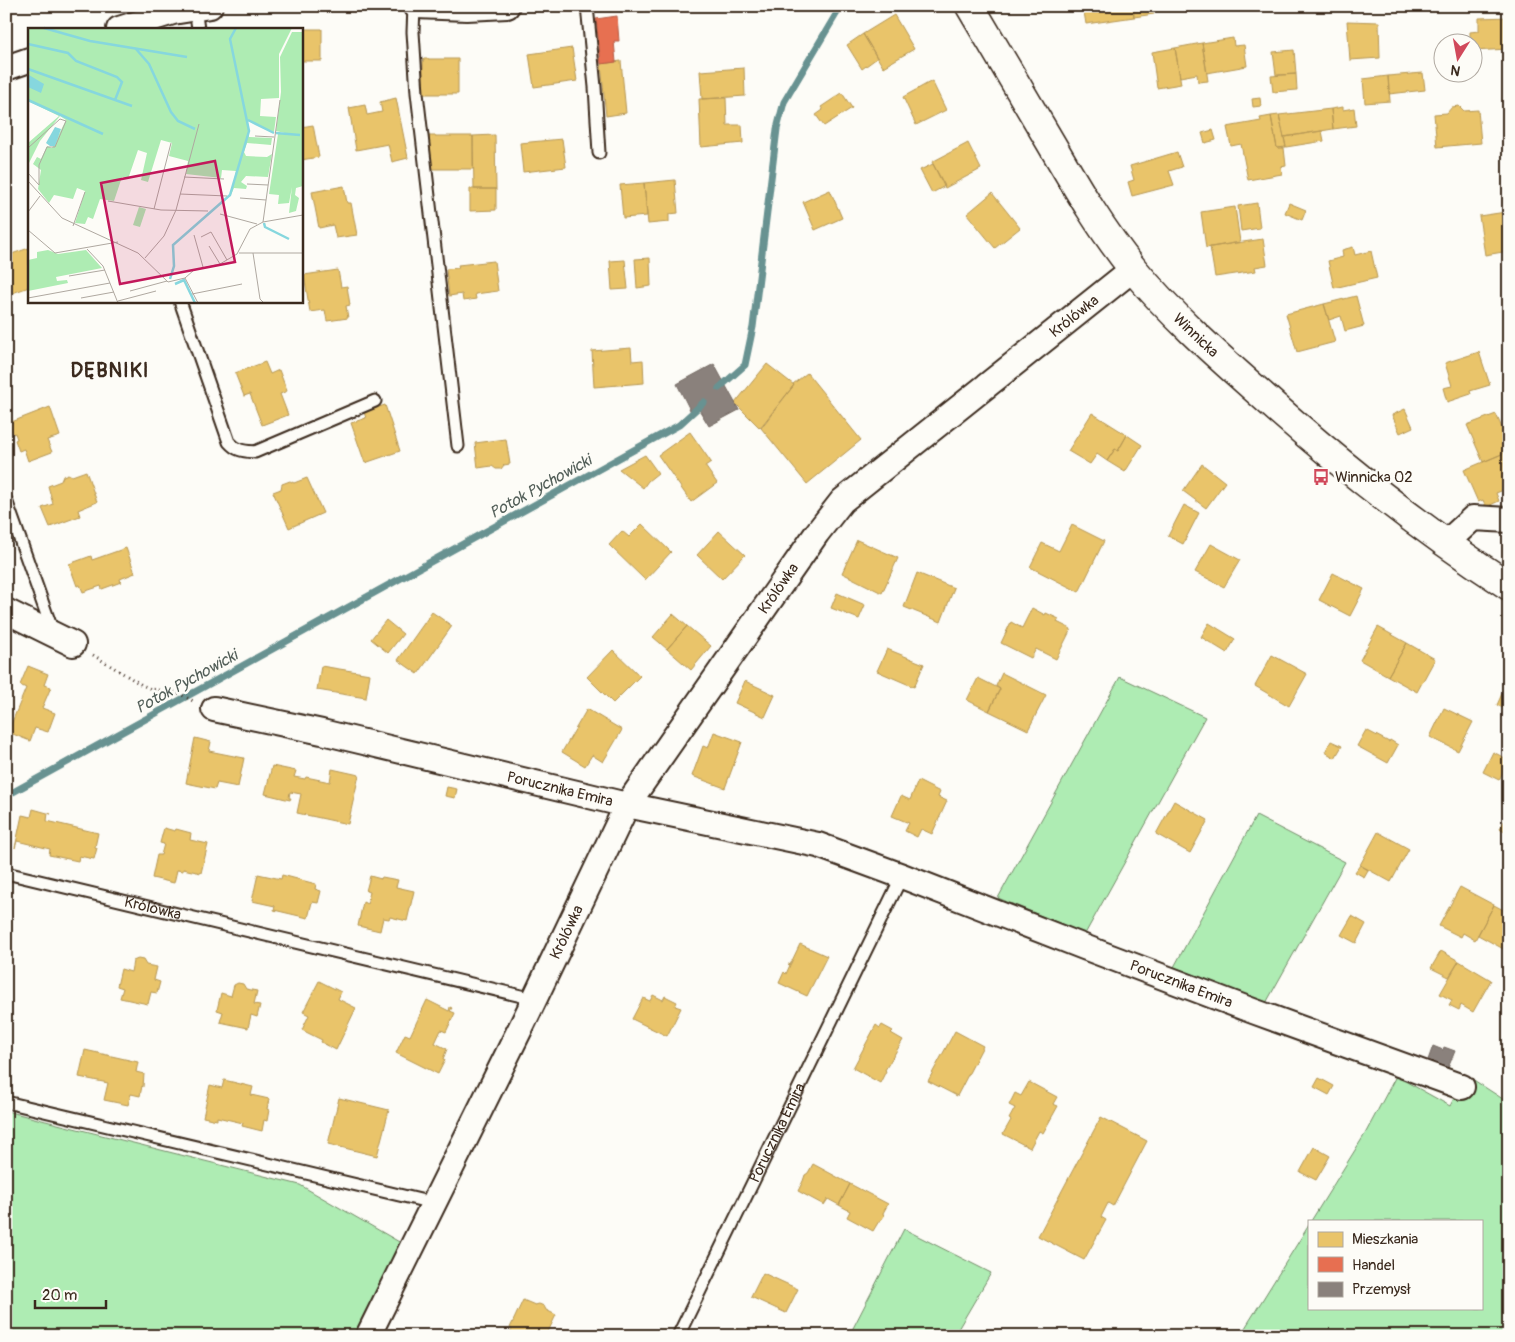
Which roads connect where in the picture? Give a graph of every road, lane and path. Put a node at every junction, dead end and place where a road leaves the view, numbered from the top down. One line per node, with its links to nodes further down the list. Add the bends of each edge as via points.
1 (415, 6): 2 (street); 13 (lane, via 413,32 417,93)
2 (507, 6)
3 (587, 6): 9 (lane, via 596,87)
4 (970, 6): 10 (street, Winnicka, via 1093,215)
5 (201, 14): 6 (street, via 174,12)
6 (122, 28)
7 (28, 60): 8 (street)
8 (6, 68)
9 (598, 154)
10 (1133, 269): 16 (street, Winnicka, via 1168,308 1283,414); 21 (street, Królówka, via 842,501)
11 (180, 302): 12 (lane, via 229,442 235,448 255,452)
12 (375, 401)
13 (458, 446)
14 (6, 500): 19 (lane)
15 (1509, 520): 16 (street, via 1473,518)
16 (1446, 543): 17 (street, Winnicka)
17 (1509, 586)
18 (6, 612): 19 (street)
19 (63, 638): 20 (path, via 142,685 180,693)
20 (204, 705): 21 (street, Porucznika Emira)
21 (627, 805): 23 (street, Porucznika Emira, via 818,846); 24 (street, Królówka)
22 (6, 873): 24 (lane, Królówka)
23 (902, 876): 25 (street, Porucznika Emira, via 1170,980); 29 (lane, Porucznika Emira)
24 (534, 999): 27 (street, Królówka)
25 (1462, 1087)
26 (6, 1102): 27 (lane)
27 (433, 1203): 28 (street, Królówka)
28 (368, 1336)
29 (678, 1336)

